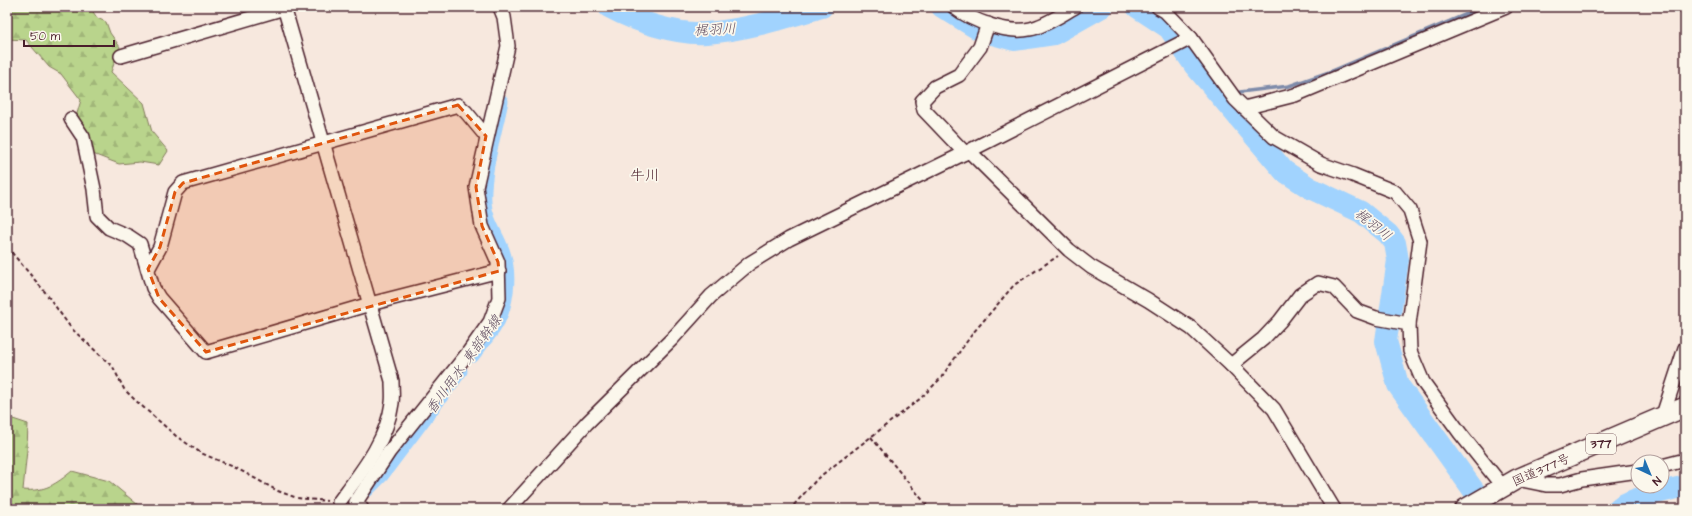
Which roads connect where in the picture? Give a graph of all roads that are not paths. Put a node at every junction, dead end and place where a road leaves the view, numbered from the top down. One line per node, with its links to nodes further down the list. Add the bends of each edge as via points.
1 (285, 7): 9 (street); 13 (street)
2 (500, 7): 12 (street, via 508,46)
3 (954, 7): 7 (street)
4 (1075, 7): 7 (street, via 1031,29 1010,30)
5 (1506, 7): 10 (street, via 1295,95)
6 (1166, 8): 8 (street)
7 (987, 26): 14 (street, via 980,47 958,75 935,87 922,101 924,110)
8 (1188, 40): 10 (street); 14 (street)
9 (121, 56)
10 (1244, 108): 18 (street, via 1274,137 1321,164 1395,192 1410,210 1420,241)
11 (71, 119): 15 (street, via 83,137 97,216 109,228 140,244)
12 (486, 136): 13 (street, via 458,105); 16 (street, via 476,187 482,226 498,262)
13 (323, 143): 15 (street, via 183,183 174,192 160,247); 17 (street)
14 (967, 152): 20 (street, via 1068,249 1091,267 1191,328); 30 (street, via 789,239 750,263 711,296 673,338 587,423)
15 (148, 269): 17 (street, via 159,298 206,352)
16 (499, 271): 17 (street); 29 (street, via 499,298 490,322 389,452 356,502)
17 (370, 304): 27 (street, via 392,382 392,404 387,424 372,456)
18 (1405, 324): 20 (street, via 1357,311 1334,287 1318,283 1300,295 1280,321); 26 (street, via 1410,351 1423,382 1460,434)
19 (1685, 348): 22 (street)
20 (1231, 365): 31 (street, via 1274,409)
21 (1685, 408): 22 (highway, 国道377号 / 377)
22 (1662, 418): 26 (highway, 国道377号 / 377)
23 (1685, 460): 24 (street)
24 (1670, 464)
25 (1630, 472): 26 (street, via 1560,485)
26 (1504, 487): 28 (highway, 国道377号 / 377)
27 (339, 502)
28 (1469, 507)
29 (362, 509)
30 (509, 509)
31 (1334, 509)

